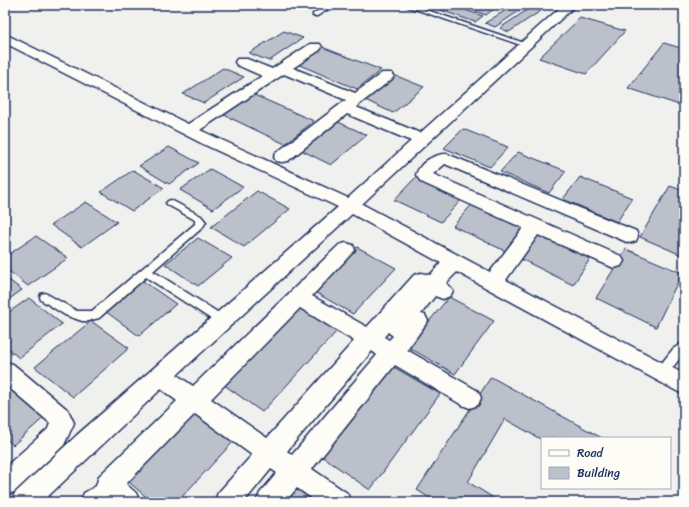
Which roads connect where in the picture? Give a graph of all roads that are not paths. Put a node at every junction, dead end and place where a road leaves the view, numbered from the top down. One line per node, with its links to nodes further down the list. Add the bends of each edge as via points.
1 (332, 5): 4 (lane)
2 (406, 5): 6 (lane)
3 (570, 5): 6 (street)
4 (315, 15)
5 (5, 38): 12 (street)
6 (526, 45): 13 (street)
7 (315, 47): 9 (street)
8 (242, 62): 9 (street)
9 (278, 72): 11 (street); 12 (street)
10 (387, 76): 11 (street)
11 (351, 104): 13 (street); 15 (street)
12 (189, 131): 20 (street)
13 (422, 140): 14 (street)
14 (406, 155): 16 (street); 20 (street)
15 (282, 157)
16 (431, 166): 17 (street, via 439,159 447,159); 18 (street, via 424,176)
17 (496, 179): 18 (street); 21 (street)
18 (476, 200): 22 (street)
19 (171, 203): 27 (lane, via 201,222)
20 (349, 205): 25 (street); 32 (street)
21 (560, 206): 22 (street); 23 (street)
22 (538, 228): 26 (street); 28 (street)
23 (629, 236)
24 (346, 250): 30 (street)
25 (455, 261): 28 (street); 29 (street)
26 (614, 261)
27 (146, 272): 31 (lane, via 95,315 87,318 78,317); 32 (lane)
28 (493, 283): 38 (street)
29 (433, 285): 33 (street); 34 (street, via 421,280); 36 (street, via 443,291)
30 (297, 297): 34 (street); 42 (street)
31 (46, 298)
32 (222, 320): 39 (street)
33 (397, 329)
34 (369, 339): 36 (street); 43 (street)
35 (684, 347): 38 (lane, via 677,352)
36 (392, 353): 41 (street); 44 (street)
37 (5, 371): 45 (street, via 60,418 62,423 56,437)
38 (662, 373): 40 (street)
39 (160, 376): 42 (street); 46 (street)
40 (684, 385)
41 (470, 398)
42 (193, 399): 43 (street); 49 (street, via 108,485)
43 (269, 453): 44 (street); 50 (street)
44 (294, 471): 51 (street); 52 (street)
45 (5, 483)
46 (24, 502)
47 (93, 502): 48 (street, via 96,499)
48 (100, 502)
49 (128, 502)
50 (227, 502)
51 (269, 502)
52 (338, 502)

